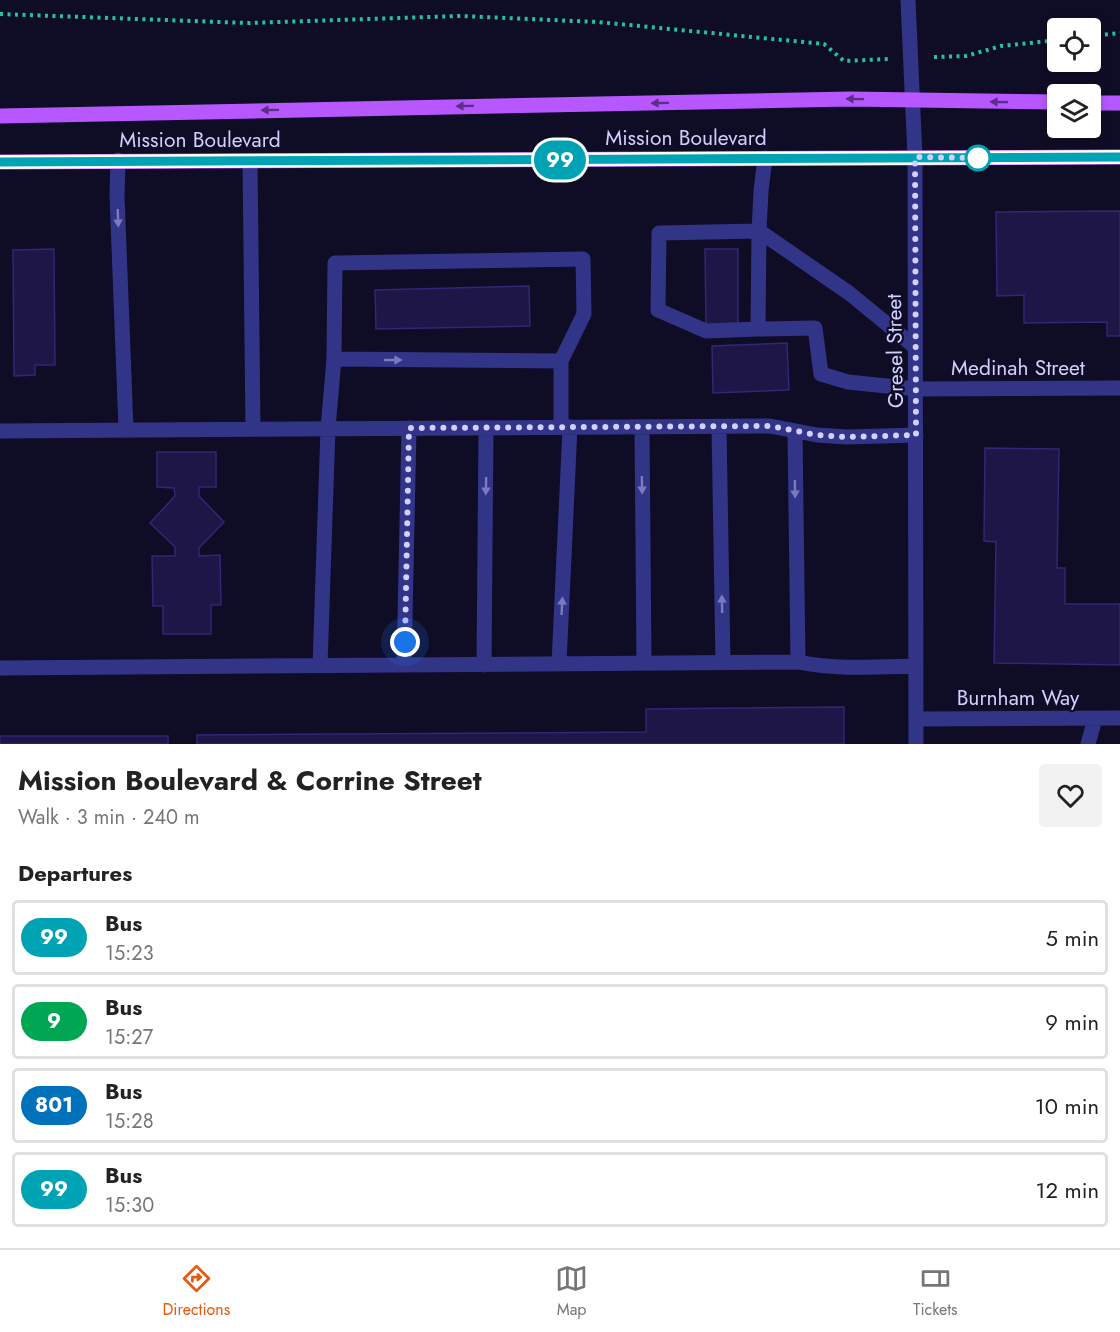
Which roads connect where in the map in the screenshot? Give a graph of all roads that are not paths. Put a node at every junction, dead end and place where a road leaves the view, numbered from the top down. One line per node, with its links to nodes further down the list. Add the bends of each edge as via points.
1 (908, 0): 2 (street, Gresel Street)
2 (914, 101): 3 (main road, Mission Boulevard, one-way to 2); 6 (main road, Mission Boulevard, one-way to 6, via 850,99); 7 (street, Gresel Street)
3 (1047, 102)
4 (1101, 103): 5 (main road)
5 (1120, 103)
6 (0, 116)
7 (915, 157): 8 (main road, Mission Boulevard); 9 (main road, Mission Boulevard); 15 (street, Gresel Street)
8 (1120, 157)
9 (765, 158): 11 (main road, Mission Boulevard); 13 (street)
10 (118, 160): 11 (main road, Mission Boulevard); 12 (main road, Mission Boulevard); 26 (street, one-way to 26)
11 (250, 161): 27 (street)
12 (0, 162)
13 (759, 231): 14 (street); 14 (street, via 659,233 658,244 658,310 706,331); 15 (street, via 849,293)
14 (758, 329): 19 (street, Medinah Street, via 815,328 821,375)
15 (915, 347): 19 (street, Gresel Street)
16 (334, 359): 17 (street, one-way to 17); 17 (street, via 335,263 584,259 584,314); 23 (street)
17 (561, 361): 21 (street)
18 (1120, 388): 19 (street, Medinah Street)
19 (916, 389): 30 (street, Gresel Street)
20 (719, 426): 22 (street); 29 (street, via 770,426); 33 (street, one-way to 20)
21 (566, 427): 22 (street); 25 (street); 34 (street, one-way to 21)
22 (642, 427): 32 (street, one-way to 32)
23 (328, 428): 24 (street); 27 (street); 37 (street)
24 (409, 428): 25 (street); 35 (street)
25 (486, 428): 36 (street, one-way to 36)
26 (126, 429): 27 (street); 28 (street)
27 (253, 429)
28 (0, 431)
29 (795, 431): 30 (street, via 847,437); 31 (street, one-way to 31)
30 (916, 435): 38 (street, Gresel Street)
31 (798, 662): 33 (street); 38 (street, via 818,666)
32 (644, 663): 33 (street); 34 (street)
33 (723, 663)
34 (559, 664): 36 (street)
35 (405, 665): 36 (street); 37 (street)
36 (484, 665)
37 (320, 666): 39 (street)
38 (916, 666): 42 (street, Gresel Street)
39 (0, 668)
40 (1095, 718): 41 (street, Burnham Way); 42 (street, Burnham Way); 44 (street)
41 (1120, 718)
42 (916, 719): 43 (street, Gresel Street)
43 (916, 744)
44 (1088, 744)

